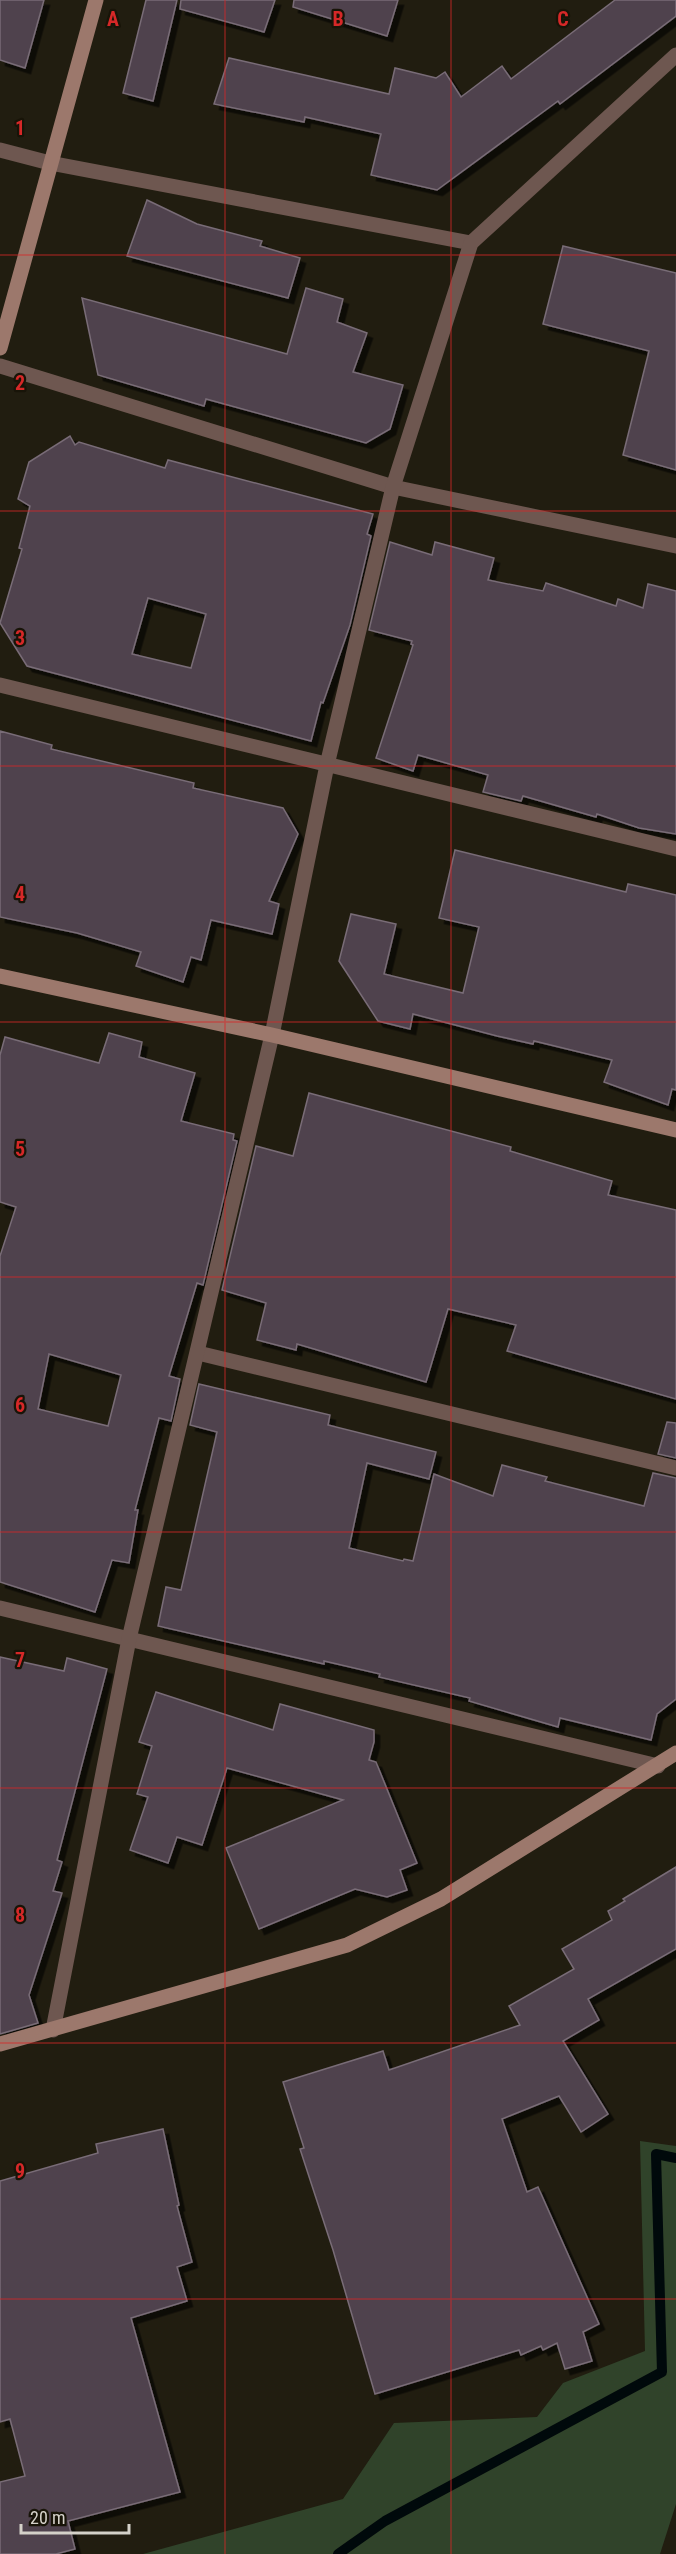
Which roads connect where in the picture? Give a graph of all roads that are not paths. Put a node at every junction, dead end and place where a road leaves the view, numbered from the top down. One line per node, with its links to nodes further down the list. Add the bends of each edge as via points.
1 (96, 0): 4 (street)
2 (676, 55): 5 (street)
3 (0, 150): 4 (street)
4 (50, 163): 5 (street); 6 (street)
5 (471, 243): 8 (street)
6 (0, 348)
7 (0, 366): 8 (street)
8 (393, 487): 9 (street); 11 (street)
9 (676, 546)
10 (0, 685): 11 (street)
11 (327, 765): 12 (street); 14 (street)
12 (676, 849)
13 (0, 976): 14 (street)
14 (272, 1035): 15 (street); 16 (street)
15 (676, 1130)
16 (198, 1353): 17 (street); 19 (street)
17 (676, 1468)
18 (0, 1608): 19 (street)
19 (129, 1639): 21 (street); 22 (street)
20 (676, 1753): 21 (street)
21 (658, 1766): 22 (street, via 441,1899 347,1945)
22 (53, 2030): 23 (street)
23 (0, 2044)

